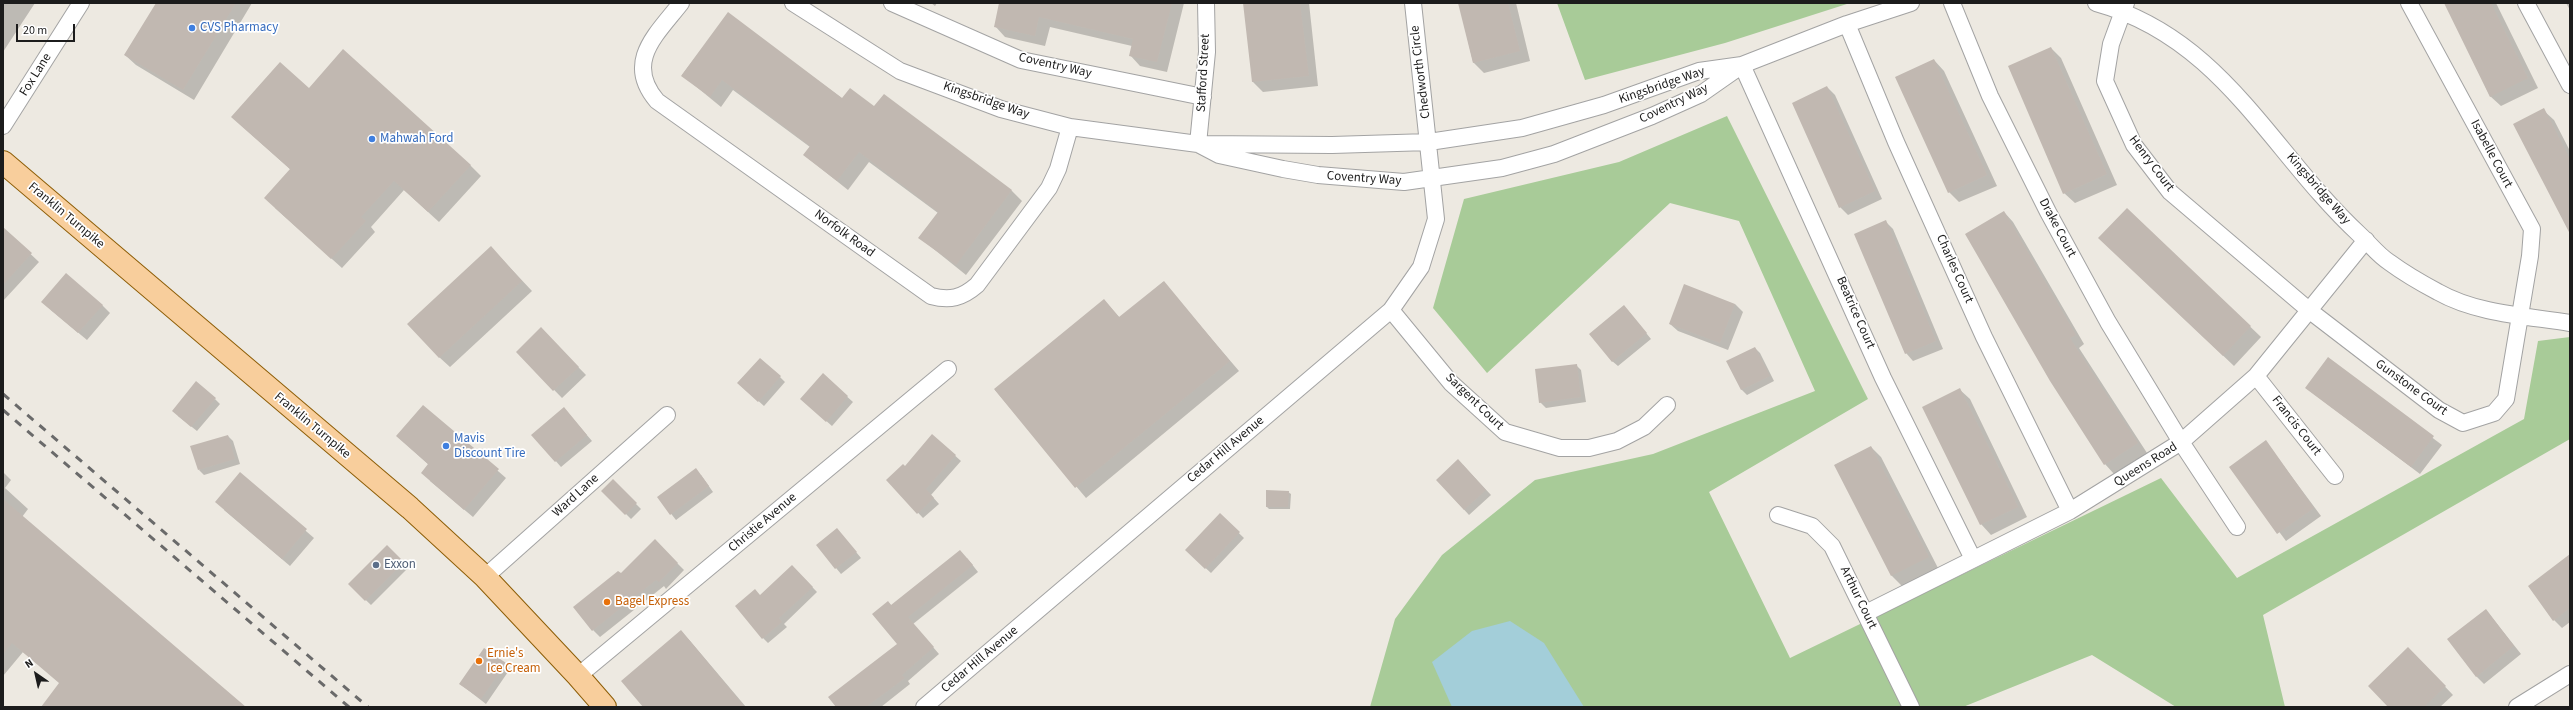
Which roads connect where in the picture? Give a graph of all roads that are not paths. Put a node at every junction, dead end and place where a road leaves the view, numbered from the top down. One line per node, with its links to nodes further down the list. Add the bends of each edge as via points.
1 (81, 3): 17 (street, Fox Lane)
2 (681, 3): 18 (street, Norfolk Road, via 647,48 642,69 648,90 658,101 931,296 944,300 956,298 967,294 977,285 1049,188 1058,169)
3 (793, 3): 18 (street, Kingsbridge Way, via 900,71 1001,109)
4 (892, 3): 16 (street, Coventry Way, via 1021,60)
5 (1206, 3): 16 (street, Stafford Street, via 1207,52)
6 (1413, 3): 19 (street, Chedworth Circle)
7 (1911, 3): 13 (street, Kingsbridge Way)
8 (1952, 3): 32 (street, Drake Court, via 1990,96 2048,212 2108,322)
9 (2096, 3): 12 (street, Kingsbridge Way)
10 (2409, 3): 26 (street, Isabelle Court, via 2532,229)
11 (2526, 3): 15 (street)
12 (2124, 7): 23 (street, Kingsbridge Way, via 2165,32 2200,58 2247,105 2341,217); 25 (street, Henry Court, via 2111,44 2105,81 2134,145 2170,192)
13 (1848, 24): 14 (street, Kingsbridge Way); 34 (street, Charles Court, via 1896,142 1984,337)
14 (1742, 65): 19 (street, Kingsbridge Way, via 1699,71 1604,105 1522,128); 22 (street, Coventry Way, via 1701,94 1554,154 1502,168); 37 (street, Beatrice Court, via 1883,378)
15 (2570, 85)
16 (1203, 97): 20 (street, Stafford Street)
17 (3, 126)
18 (1070, 127): 20 (street, Kingsbridge Way)
19 (1430, 142): 20 (street, via 1332,145); 22 (street, Cedar Hill Avenue)
20 (1198, 144): 22 (street, Coventry Way, via 1219,155 1318,175 1404,182)
21 (3, 162): 38 (main road, Franklin Turnpike, via 410,508)
22 (1433, 178): 24 (street, Cedar Hill Avenue, via 1436,219 1420,267)
23 (2366, 240): 25 (street, Queens Road); 26 (street, Kingsbridge Way, via 2388,262 2439,293 2480,308)
24 (1391, 310): 30 (street, Sargent Court, via 1451,383 1505,432 1560,448 1589,448 1617,441 1644,427); 43 (street, Cedar Hill Avenue)
25 (2310, 311): 26 (street, Gunstone Court, via 2439,410 2463,423 2494,413 2506,399); 29 (street, Queens Road)
26 (2521, 315): 27 (street, Kingsbridge Way)
27 (2570, 323)
28 (948, 369): 41 (street, Christie Avenue)
29 (2256, 376): 32 (street, Queens Road); 33 (street, Francis Court)
30 (1667, 405)
31 (667, 415): 38 (street, Ward Lane)
32 (2181, 442): 34 (street, Queens Road); 36 (street, Drake Court)
33 (2335, 476)
34 (2070, 510): 37 (street, Queens Road)
35 (1778, 515): 39 (street, Arthur Court, via 1812,526 1832,546)
36 (2237, 527)
37 (1973, 558): 39 (street, Queens Road)
38 (485, 577): 41 (main road, Franklin Turnpike)
39 (1866, 613): 44 (street, Arthur Court)
40 (2570, 674): 45 (street)
41 (578, 676): 42 (main road, Franklin Turnpike)
42 (605, 707)
43 (924, 707)
44 (1912, 707)
45 (2517, 707)

